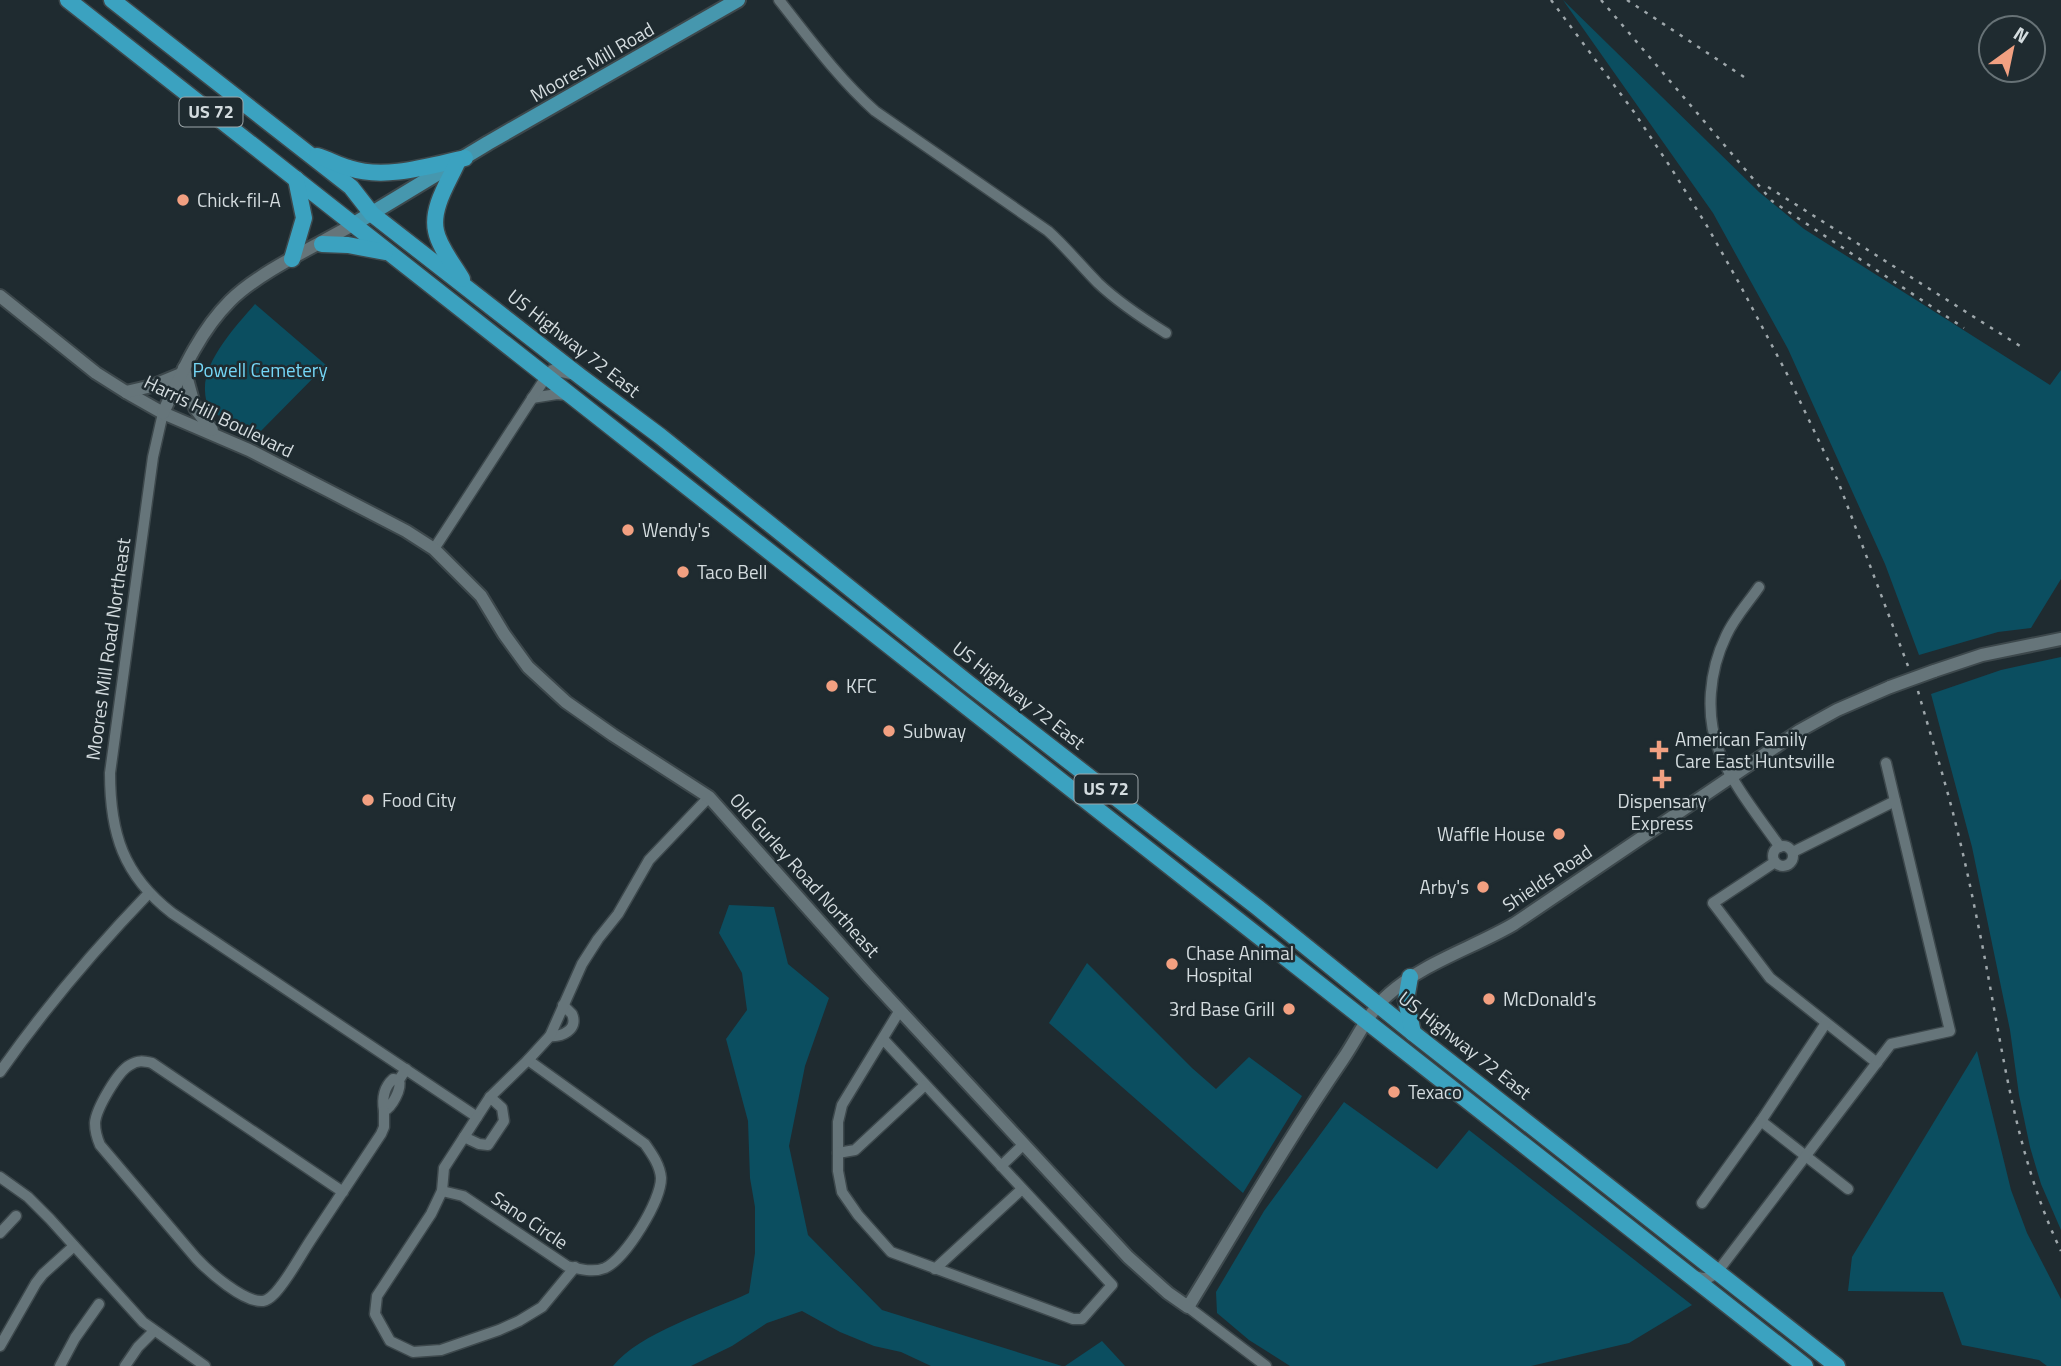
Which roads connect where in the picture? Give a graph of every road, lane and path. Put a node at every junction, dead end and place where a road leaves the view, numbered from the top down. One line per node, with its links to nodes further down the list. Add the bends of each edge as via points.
1 (68, 0): 7 (highway, US 72)
2 (112, 0): 5 (highway, US 72)
3 (738, 0): 6 (main road, Moores Mill Road)
4 (779, 0): 15 (street, via 864,101 1048,230 1097,282)
5 (308, 153): 6 (highway, via 373,172); 8 (highway, US 72, via 351,187)
6 (461, 160): 8 (main road, Moores Mill Road Northeast); 13 (highway, via 440,200 436,230)
7 (296, 179): 9 (highway, US 72); 12 (highway, via 304,218)
8 (372, 214): 9 (main road, Moores Mill Road Northeast); 13 (highway, US Highway 72 East / US 72)
9 (354, 224): 10 (street, Moores Mill Road Northeast); 11 (highway, US 72)
10 (322, 244): 11 (highway); 12 (street, Moores Mill Road Northeast)
11 (391, 254): 17 (highway, US 72)
12 (292, 260): 16 (street, Moores Mill Road Northeast, via 230,301 206,329)
13 (467, 287): 18 (highway, US Highway 72 East / US 72)
14 (0, 296): 19 (street, Harris Hill Boulevard)
15 (1166, 333)
16 (183, 371): 19 (street); 22 (street, Moores Mill Road Northeast); 23 (street, via 195,408)
17 (546, 377): 18 (street, via 552,370); 20 (highway, US 72); 21 (street)
18 (581, 377): 36 (highway, US Highway 72 East / US 72)
19 (126, 393): 22 (street, Harris Hill Boulevard)
20 (571, 395): 21 (street); 39 (highway, US 72)
21 (532, 398): 24 (street)
22 (163, 413): 23 (street, Harris Hill Boulevard); 34 (street, Moores Mill Road Northeast, via 110,773 119,845)
23 (217, 436): 24 (street, Harris Hill Boulevard)
24 (435, 549): 29 (street, Old Gurley Road Northeast, via 481,596 528,667 566,702)
25 (1759, 587): 28 (street, via 1726,636 1712,678 1713,732)
26 (2061, 639): 28 (street, Shields Road, bridge, via 1982,654 1891,687 1837,710)
27 (1886, 763): 30 (street)
28 (1732, 777): 31 (street); 35 (street, Shields Road, via 1497,934)
29 (709, 797): 37 (street, via 649,860 582,964); 38 (street, Old Gurley Road Northeast)
30 (1895, 801): 32 (street); 45 (street, via 1950,1031 1891,1044)
31 (1780, 847): 32 (street); 33 (street, via 1774,853)
32 (1793, 852): 33 (street, via 1787,865)
33 (1775, 862): 40 (street, via 1713,903 1770,978)
34 (149, 892): 46 (street, Moores Mill Road Northeast, via 172,913); 47 (street, via 107,936)
35 (1410, 977): 36 (street, Shields Road); 41 (highway, via 1406,1000)
36 (1379, 1004): 39 (street, Shields Road); 41 (highway, US Highway 72 East / US 72)
37 (563, 1005): 42 (street); 42 (street, via 572,1014 568,1032)
38 (900, 1010): 43 (street); 53 (street, Old Gurley Road Northeast)
39 (1366, 1021): 69 (highway, US 72); 71 (street, Shields Road)
40 (1826, 1023): 45 (street); 51 (street)
41 (1413, 1032): 68 (highway, US Highway 72 East / US 72)
42 (550, 1036): 44 (street)
43 (883, 1040): 48 (street); 54 (street, via 842,1105)
44 (528, 1060): 49 (street); 66 (street, Sano Circle, via 645,1144 656,1158 661,1178 651,1210 619,1256 604,1268)
45 (1877, 1063): 55 (street)
46 (406, 1069): 50 (street, Moores Mill Road Northeast); 61 (street, via 385,1091 384,1127)
47 (0, 1072)
48 (925, 1085): 54 (street, via 855,1150); 56 (street)
49 (490, 1097): 50 (street); 52 (street, via 502,1108 504,1121 488,1145)
50 (477, 1117): 52 (street)
51 (1761, 1121): 55 (street); 62 (street)
52 (464, 1137): 60 (street, via 444,1168)
53 (1024, 1144): 56 (street); 71 (street, Old Gurley Road Northeast, via 1128,1257)
54 (838, 1153): 67 (street, via 842,1192 858,1214 891,1252)
55 (1806, 1155): 59 (street); 68 (street)
56 (1001, 1166): 58 (street)
57 (0, 1177): 65 (street, via 28,1197)
58 (1022, 1189): 67 (street); 67 (street, via 1112,1286 1082,1319)
59 (1848, 1189)
60 (442, 1191): 66 (street, Sano Circle, via 463,1196); 66 (street, via 377,1296 374,1314 390,1341 413,1352 441,1350 499,1330 542,1307)
61 (343, 1192): 61 (street, via 275,1292 268,1299 254,1300 195,1258 100,1145 95,1120 120,1072 141,1061 152,1063)
62 (1702, 1203)
63 (16, 1216): 64 (street)
64 (0, 1233)
65 (74, 1246): 72 (street); 73 (street, via 36,1283)
66 (575, 1268)
67 (935, 1269)
68 (1718, 1271): 69 (street, via 1706,1279); 79 (highway, US Highway 72 East / US 72)
69 (1688, 1273): 78 (highway, US 72)
70 (99, 1304): 74 (street)
71 (1188, 1307): 77 (street, Old Gurley Road Northeast)
72 (155, 1331): 75 (street); 76 (street)
73 (0, 1346)
74 (60, 1366)
75 (125, 1366)
76 (205, 1366)
77 (1266, 1366)
78 (1805, 1366)
79 (1837, 1366)

